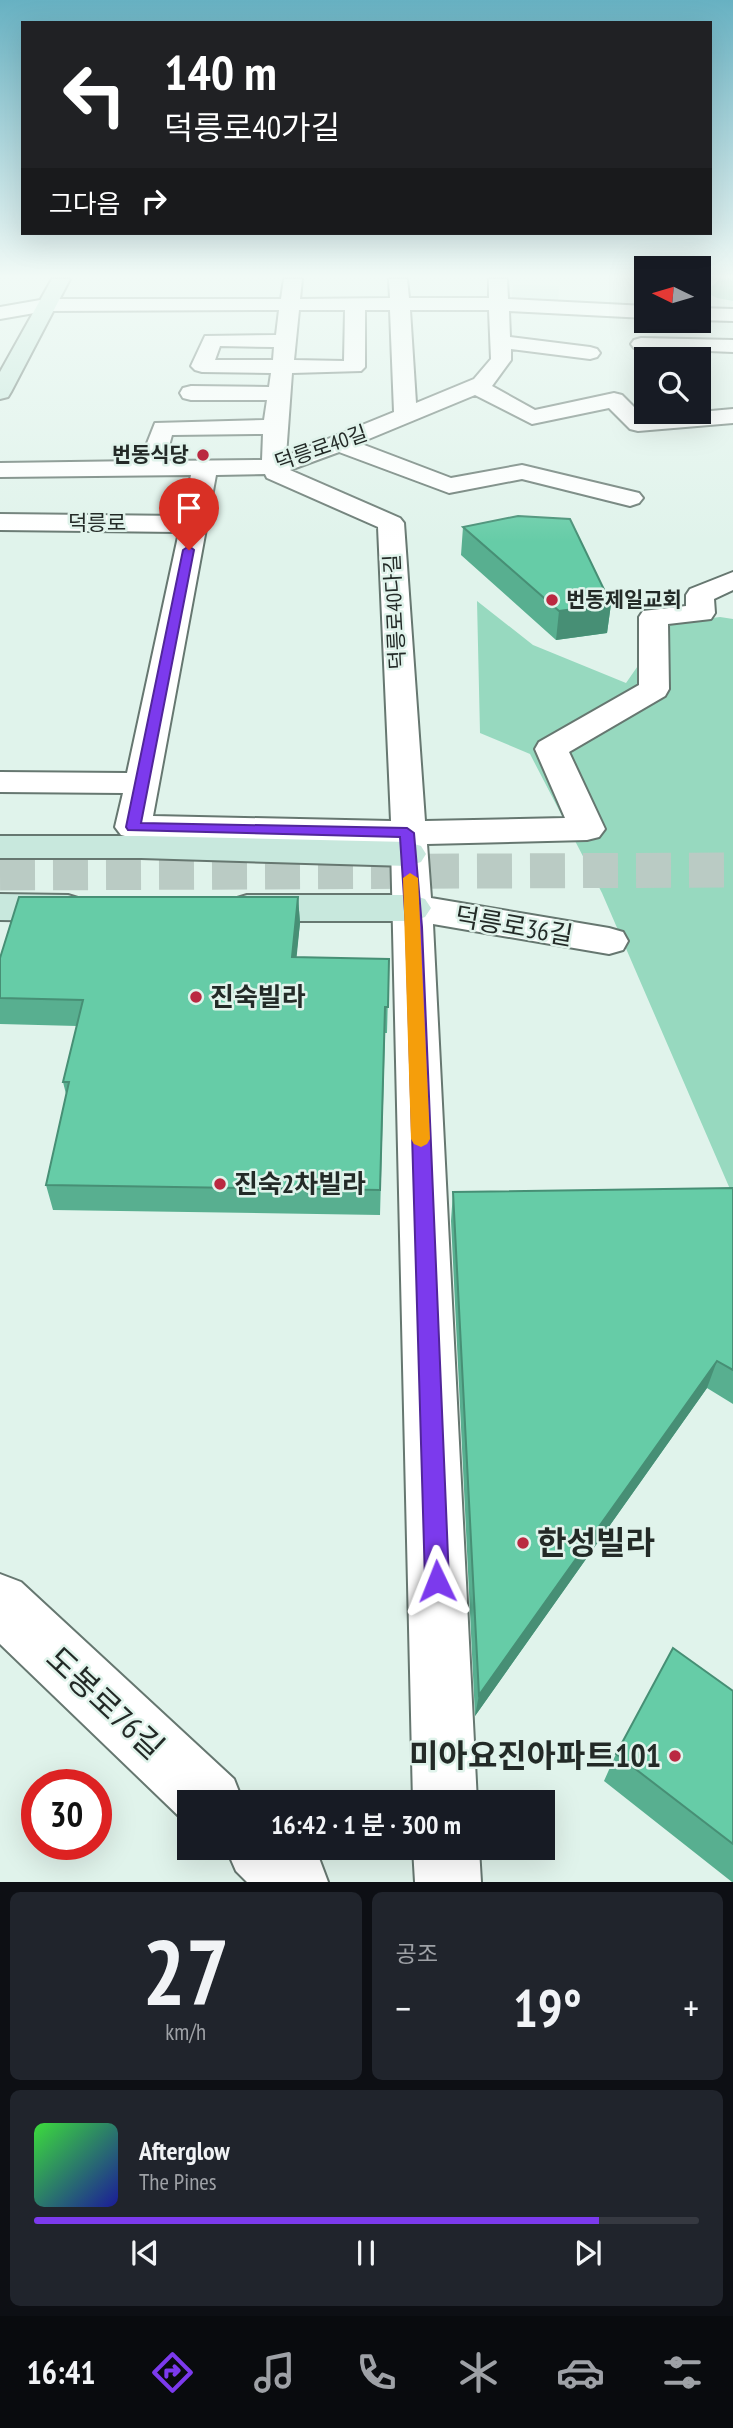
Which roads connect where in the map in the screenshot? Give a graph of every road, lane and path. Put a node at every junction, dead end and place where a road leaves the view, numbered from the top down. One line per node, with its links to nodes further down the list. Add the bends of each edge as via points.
1 (13, 367): 8 (street)
2 (268, 367): 3 (street)
3 (282, 367): 4 (street); 10 (street)
4 (354, 367)
5 (403, 367): 13 (street)
6 (495, 367): 7 (street, 덕릉로40길)
7 (477, 387): 13 (street, 덕릉로40길); 14 (street, via 532,417 614,400)
8 (0, 392)
9 (191, 393): 10 (street)
10 (279, 394): 15 (street)
11 (711, 416): 12 (street)
12 (733, 416)
13 (406, 417): 16 (street, 덕릉로40길)
14 (634, 420)
15 (275, 427): 17 (street); 19 (street, via 163,428)
16 (340, 444): 17 (street, 덕릉로40길); 21 (street, via 449,486 522,472)
17 (274, 467): 18 (street, 덕릉로40길); 27 (street, 덕릉로40다길, via 276,473 391,523)
18 (205, 468): 19 (street, 덕릉로40길); 23 (street)
19 (150, 469): 20 (street, 덕릉로40길)
20 (0, 470)
21 (630, 498)
22 (0, 522): 23 (street, 덕릉로)
23 (194, 524): 26 (street)
24 (733, 580): 27 (street, via 700,596 701,613 653,617 654,689 551,749 587,829)
25 (0, 782): 26 (street)
26 (141, 783): 27 (street, via 133,827)
27 (408, 843): 28 (street); 32 (street)
28 (0, 847)
29 (0, 908): 30 (street)
30 (96, 908)
31 (220, 908): 32 (street, 덕릉로36길)
32 (412, 908): 33 (street, 덕릉로36길); 36 (street)
33 (609, 941)
34 (0, 1603): 35 (street, 도봉로76길)
35 (198, 1790)
36 (445, 1790)
37 (272, 1860): 39 (street)
38 (446, 1860): 40 (street)
39 (295, 1882)
40 (447, 1882)

